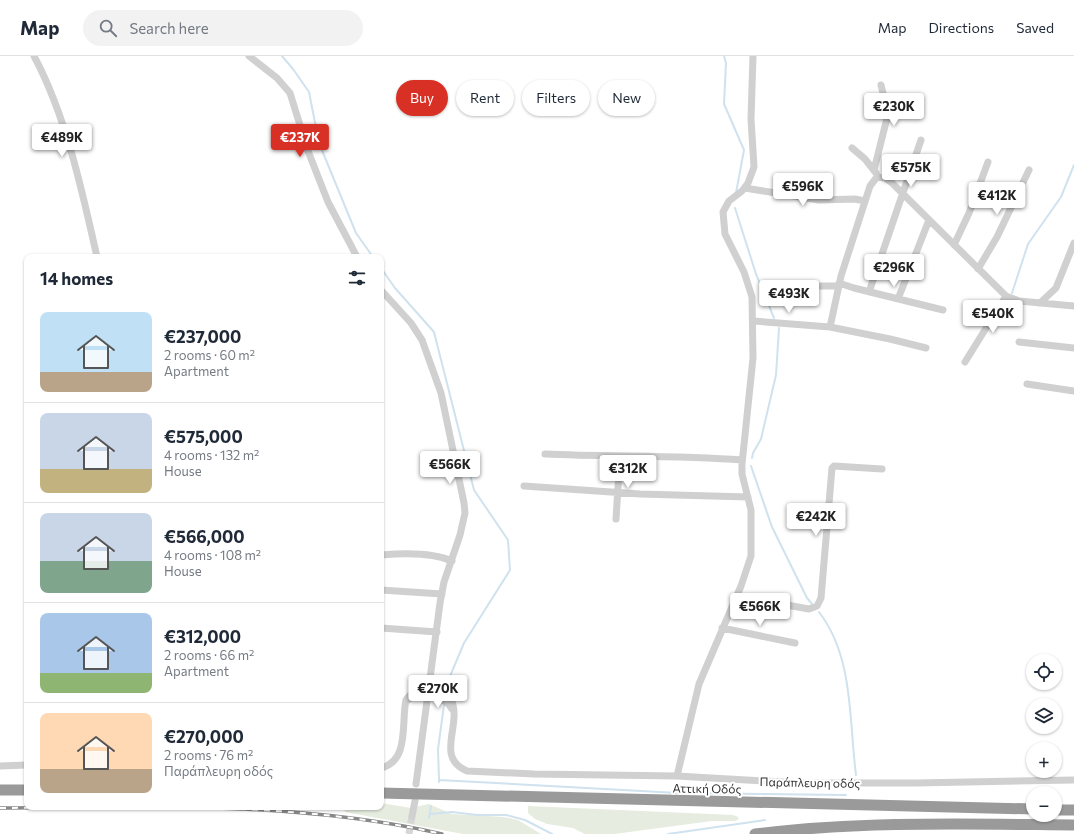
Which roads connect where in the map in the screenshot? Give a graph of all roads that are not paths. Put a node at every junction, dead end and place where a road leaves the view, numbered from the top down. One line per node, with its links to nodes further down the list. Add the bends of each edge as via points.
1 (34, 56): 16 (street, via 47,79 58,113 79,182)
2 (249, 56): 17 (street, via 277,78 290,93 308,151 328,202)
3 (753, 56): 10 (street, via 751,119 754,161 752,174)
4 (881, 85): 9 (street, via 888,114)
5 (921, 140): 11 (street)
6 (852, 148): 9 (street)
7 (988, 162): 15 (street)
8 (1029, 170): 18 (street)
9 (876, 174): 11 (street, via 892,183); 12 (street)
10 (745, 188): 12 (street, via 819,200); 28 (street, via 724,208 723,226 744,272 752,297)
11 (902, 193): 13 (street); 21 (street)
12 (865, 201): 19 (street)
13 (929, 220): 15 (street); 24 (street)
14 (1074, 243): 25 (street, via 1056,288)
15 (954, 245): 18 (street)
16 (96, 254)
17 (355, 254)
18 (978, 270): 23 (street)
19 (839, 284): 20 (street); 21 (street); 29 (street)
20 (819, 286)
21 (869, 292): 24 (street)
22 (384, 293): 45 (street, via 417,330 441,393 464,513)
23 (1006, 296): 25 (street, via 1018,301); 33 (street)
24 (898, 299): 27 (street)
25 (1040, 303): 26 (street)
26 (1074, 306)
27 (943, 310)
28 (753, 321): 29 (street); 38 (street, via 752,380)
29 (830, 326): 31 (street)
30 (1019, 342): 32 (street)
31 (926, 348)
32 (1074, 348)
33 (965, 362)
34 (1027, 384): 35 (street)
35 (1074, 391)
36 (545, 454): 37 (street)
37 (620, 456): 38 (street); 41 (street)
38 (742, 460): 42 (street, via 742,474)
39 (882, 469): 48 (street, via 834,466 832,468 821,598 817,606 809,609)
40 (524, 486): 41 (street)
41 (618, 493): 42 (street); 43 (street)
42 (748, 497): 48 (street, via 752,529 750,556)
43 (616, 519)
44 (384, 555): 45 (street, via 441,556)
45 (452, 560): 47 (street)
46 (384, 590): 47 (street)
47 (442, 594): 51 (street)
48 (736, 596): 50 (street)
49 (384, 628): 51 (street)
50 (722, 628): 52 (street); 57 (street, via 697,691)
51 (436, 632): 53 (street)
52 (795, 643)
53 (429, 692): 56 (street, via 416,690 406,700 400,752 393,763); 57 (street, Παράπλευρη οδός, via 447,695 453,703 451,758 460,767 468,770 534,774); 59 (street)
54 (24, 765): 55 (street)
55 (0, 766)
56 (384, 767)
57 (677, 776): 58 (street, Παράπλευρη οδός, via 798,783)
58 (1074, 780)
59 (416, 784)
60 (0, 790): 61 (highway)
61 (24, 790)
62 (384, 793): 64 (highway, Αττική Οδός)
63 (415, 801): 67 (street)
64 (1026, 809)
65 (1062, 810): 66 (highway)
66 (1074, 810)
67 (412, 816)
68 (1074, 825): 69 (highway, via 871,825)
69 (755, 834)

